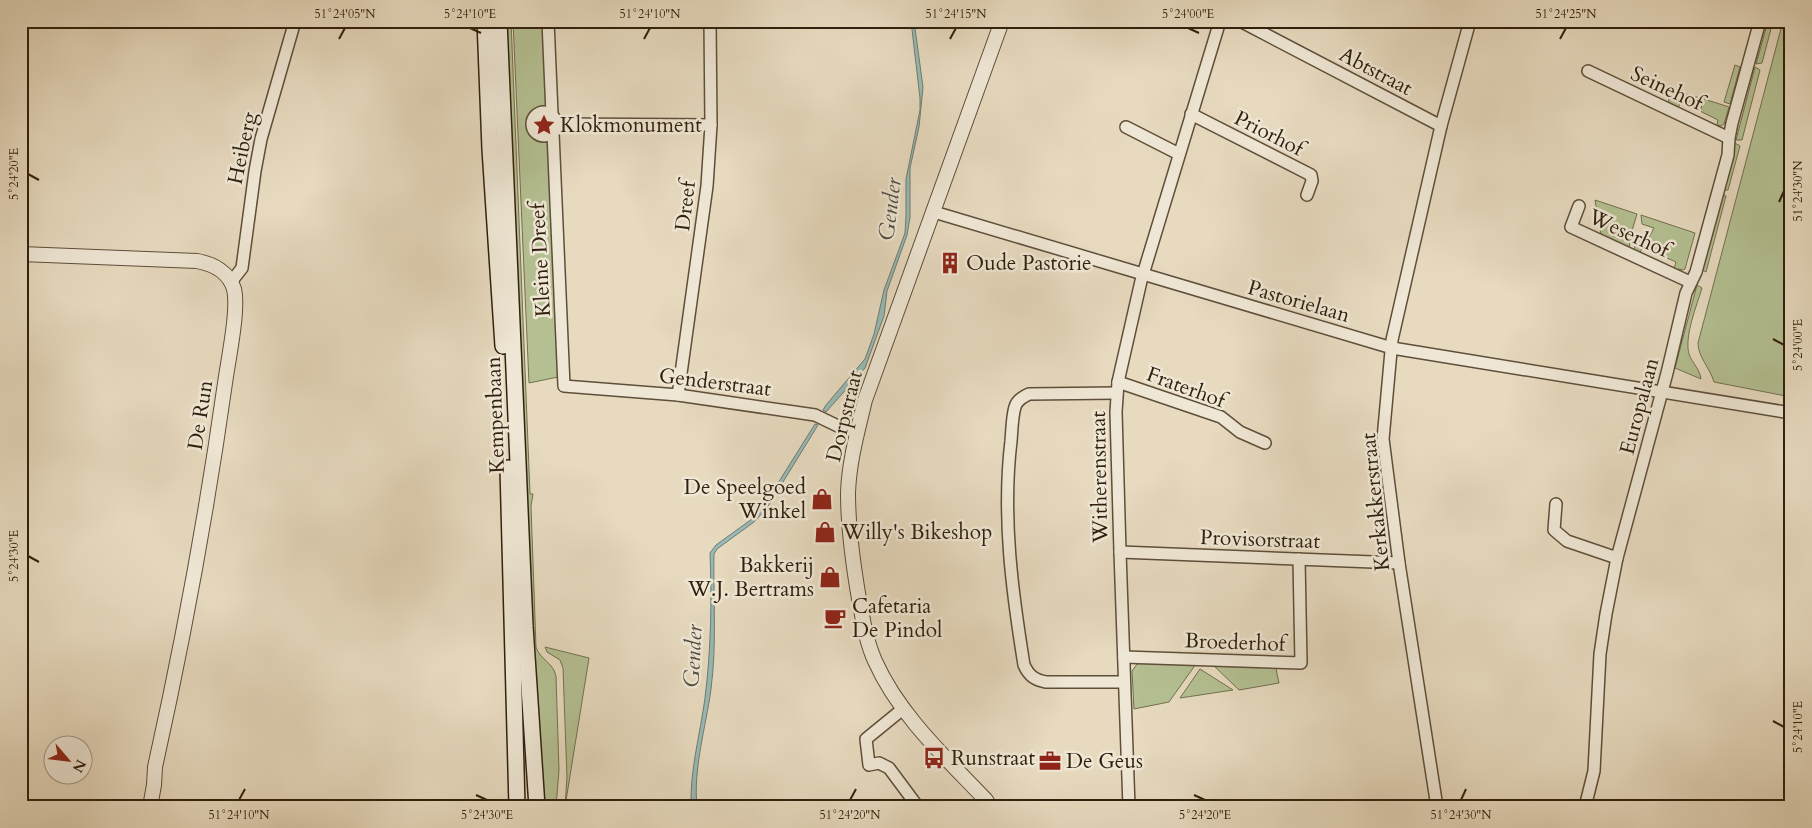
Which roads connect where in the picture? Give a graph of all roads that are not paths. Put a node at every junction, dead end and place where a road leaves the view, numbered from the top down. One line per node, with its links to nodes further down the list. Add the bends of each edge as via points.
1 (295, 21): 24 (street, Heiberg, via 261,139 242,268)
2 (485, 21): 46 (main road, Kempenbaan, via 507,410)
3 (499, 21): 47 (main road, Kempenbaan, via 525,626)
4 (548, 21): 13 (street, Kleine Dreef)
5 (710, 21): 14 (street, Dreef)
6 (1002, 21): 21 (street, Dorpstraat)
7 (1220, 21): 12 (street, Witherenstraat)
8 (1240, 21): 15 (street, Abtstraat)
9 (1760, 21): 17 (street, Europalaan)
10 (1468, 22): 15 (street, Kerkakkerstraat)
11 (1588, 71): 17 (street, Seinehof)
12 (1191, 114): 18 (street, Witherenstraat); 19 (street, Priorhof, via 1311,175)
13 (554, 124): 14 (street); 27 (street, Kleine Dreef)
14 (712, 125): 30 (street, Dreef, via 707,186)
15 (1442, 126): 26 (street, Kerkakkerstraat)
16 (1126, 127): 18 (street)
17 (1729, 138): 25 (street, Europalaan, via 1728,154 1696,272)
18 (1179, 154): 23 (street, Witherenstraat)
19 (1307, 195)
20 (1579, 206): 25 (street, Weserhof, via 1571,227)
21 (934, 212): 23 (street, Pastorielaan); 32 (street, Dorpstraat, via 865,400)
22 (21, 254): 24 (street, via 191,260 214,266)
23 (1143, 275): 26 (street, Pastorielaan); 28 (street, Witherenstraat)
24 (231, 282): 42 (street, De Run, via 235,298 233,326 217,438)
25 (1690, 282): 29 (street, Europalaan)
26 (1392, 348): 29 (street, Pastorielaan); 38 (street, Kerkakkerstraat, via 1383,439)
27 (564, 386): 30 (street, Genderstraat)
28 (1118, 388): 33 (street, Fraterhof, via 1221,417 1240,432); 35 (street, Witherenstraat); 40 (street, Fraterhof, via 1029,394 1015,406 1008,461 1008,542 1015,610 1028,673 1046,682)
29 (1662, 393): 31 (street, Pastorielaan); 36 (street, Europalaan)
30 (678, 395): 32 (street, Genderstraat, via 815,415 842,428)
31 (1791, 413)
32 (858, 431): 41 (street, Dorpstraat, via 848,492 856,584 865,635 875,661)
33 (1265, 443)
34 (1556, 504): 36 (street, via 1554,530 1560,536)
35 (1120, 552): 37 (street, Provisorstraat); 39 (street, Witherenstraat)
36 (1617, 558): 51 (street, Europalaan, via 1600,654 1594,771)
37 (1299, 559): 38 (street, Provisorstraat); 39 (street, Broederhof, via 1302,663)
38 (1399, 563): 50 (street, Kerkakkerstraat)
39 (1124, 657): 40 (street, Witherenstraat)
40 (1124, 682): 49 (street, Witherenstraat)
41 (904, 708): 43 (street, Dorpstraat, via 940,752); 48 (street, via 866,739 869,765 879,763 889,768)
42 (155, 767): 44 (street, De Run); 45 (street, De Run)
43 (991, 804)
44 (140, 807)
45 (150, 807)
46 (517, 807)
47 (537, 807)
48 (918, 807)
49 (1129, 807)
50 (1437, 807)
51 (1585, 807)

